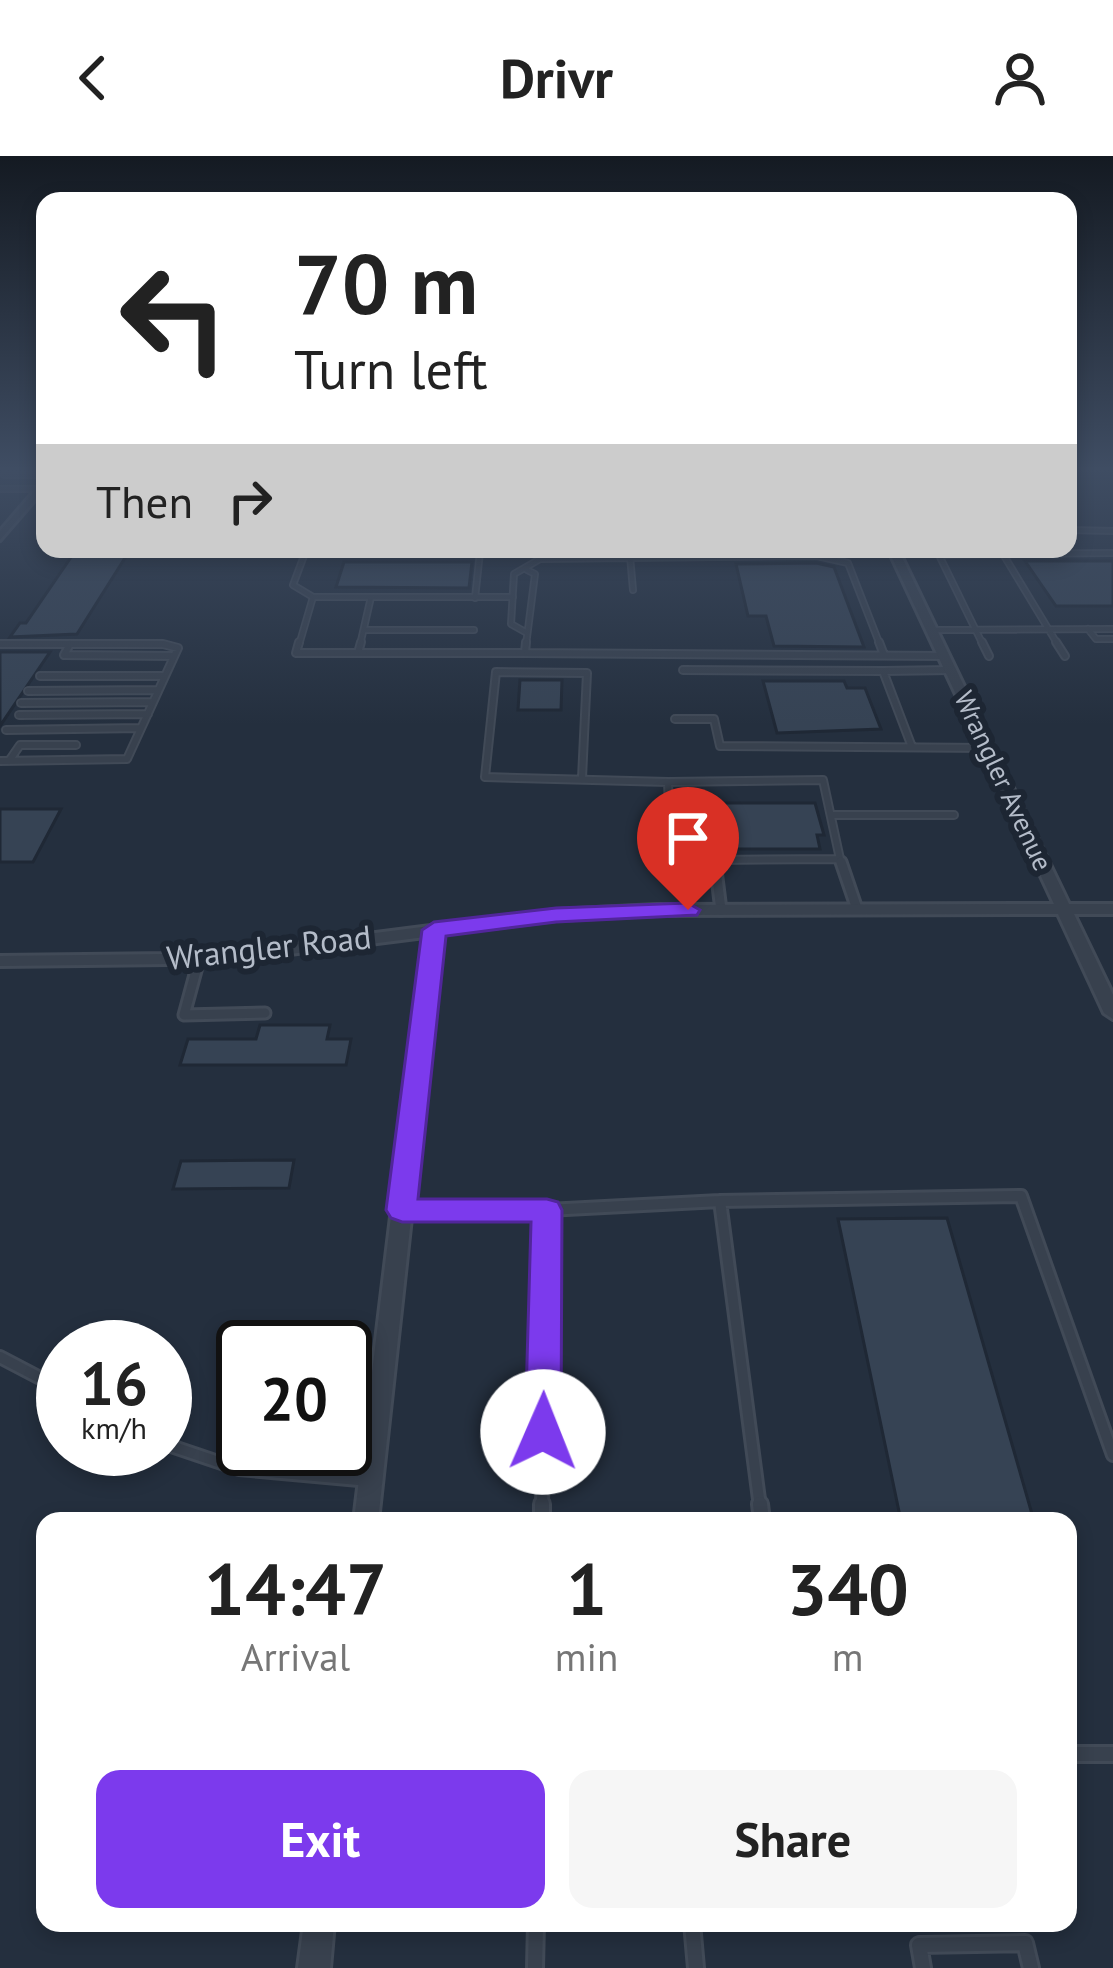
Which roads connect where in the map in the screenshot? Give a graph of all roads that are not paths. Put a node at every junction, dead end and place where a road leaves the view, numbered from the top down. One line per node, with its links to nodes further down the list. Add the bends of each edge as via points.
1 (303, 558): 12 (lane, via 293,585)
2 (481, 558): 14 (lane)
3 (547, 558): 9 (lane)
4 (628, 558): 10 (lane)
5 (826, 558): 27 (lane, via 848,563)
6 (897, 558): 19 (street, Wrangler Avenue)
7 (939, 558): 20 (lane)
8 (1005, 558): 21 (lane)
9 (527, 570): 11 (lane, via 514,574); 22 (lane, via 535,574)
10 (633, 590)
11 (513, 597): 14 (lane); 22 (lane, via 511,624)
12 (313, 598): 13 (lane); 25 (lane, via 296,653)
13 (371, 598): 14 (lane); 17 (lane)
14 (475, 598)
15 (1088, 629): 16 (lane); 21 (lane); 23 (lane, via 1096,639)
16 (1113, 629)
17 (364, 630): 18 (lane); 25 (lane)
18 (474, 630)
19 (932, 630): 20 (lane); 30 (street, Wrangler Avenue)
20 (976, 630): 21 (lane); 28 (lane)
21 (1049, 630): 29 (lane)
22 (527, 633): 26 (lane)
23 (1113, 639)
24 (0, 644): 34 (lane, via 172,645 178,648)
25 (358, 653): 26 (lane)
26 (525, 653): 27 (lane)
27 (884, 655): 30 (lane)
28 (989, 656)
29 (1065, 656)
30 (948, 663): 32 (lane); 46 (street, Wrangler Avenue)
31 (683, 670): 32 (lane)
32 (883, 670): 45 (lane)
33 (40, 676): 34 (lane)
34 (165, 676): 36 (lane)
35 (28, 691): 36 (lane)
36 (158, 691): 37 (lane)
37 (153, 702): 38 (lane); 39 (lane)
38 (21, 703)
39 (148, 714): 40 (lane); 42 (lane)
40 (19, 715)
41 (675, 719): 45 (lane, via 714,718 720,746)
42 (141, 728): 43 (lane); 47 (lane, via 122,760)
43 (6, 730)
44 (76, 745): 47 (lane, via 20,745)
45 (912, 748): 46 (lane)
46 (988, 748): 54 (street, Wrangler Avenue)
47 (5, 760)
48 (582, 778): 48 (lane, via 587,673 496,672 484,777); 49 (lane)
49 (668, 782): 50 (lane, via 823,779); 53 (lane)
50 (831, 815): 51 (lane); 52 (lane)
51 (954, 815)
52 (840, 859): 55 (lane); 57 (lane, via 715,860)
53 (671, 861)
54 (1063, 908): 55 (street, Wrangler Road); 56 (street, Wrangler Road); 62 (street, Wrangler Avenue)
55 (857, 909): 57 (street, Wrangler Road)
56 (1113, 909)
57 (721, 910): 58 (street, Wrangler Road, via 556,915)
58 (434, 930): 59 (street, Wrangler Road); 64 (street)
59 (200, 956): 60 (street, Wrangler Road); 61 (lane, via 184,1015)
60 (0, 961)
61 (265, 1013)
62 (1113, 1013)
63 (720, 1201): 65 (lane); 68 (lane, via 1021,1196); 73 (lane)
64 (402, 1210): 65 (lane); 70 (street)
65 (547, 1210): 72 (lane)
66 (0, 1357): 67 (lane)
67 (36, 1376)
68 (1113, 1455)
69 (192, 1458): 70 (lane, via 301,1478)
70 (370, 1480): 71 (street)
71 (367, 1512)
72 (542, 1512)
73 (761, 1512)
74 (1077, 1754): 75 (lane)
75 (1113, 1754)
76 (318, 1932): 79 (street)
77 (536, 1932): 80 (lane)
78 (693, 1932): 81 (lane)
79 (314, 1968)
80 (535, 1968)
81 (696, 1968)
82 (922, 1968): 83 (lane, via 919,1946 1025,1943)
83 (1030, 1968)

